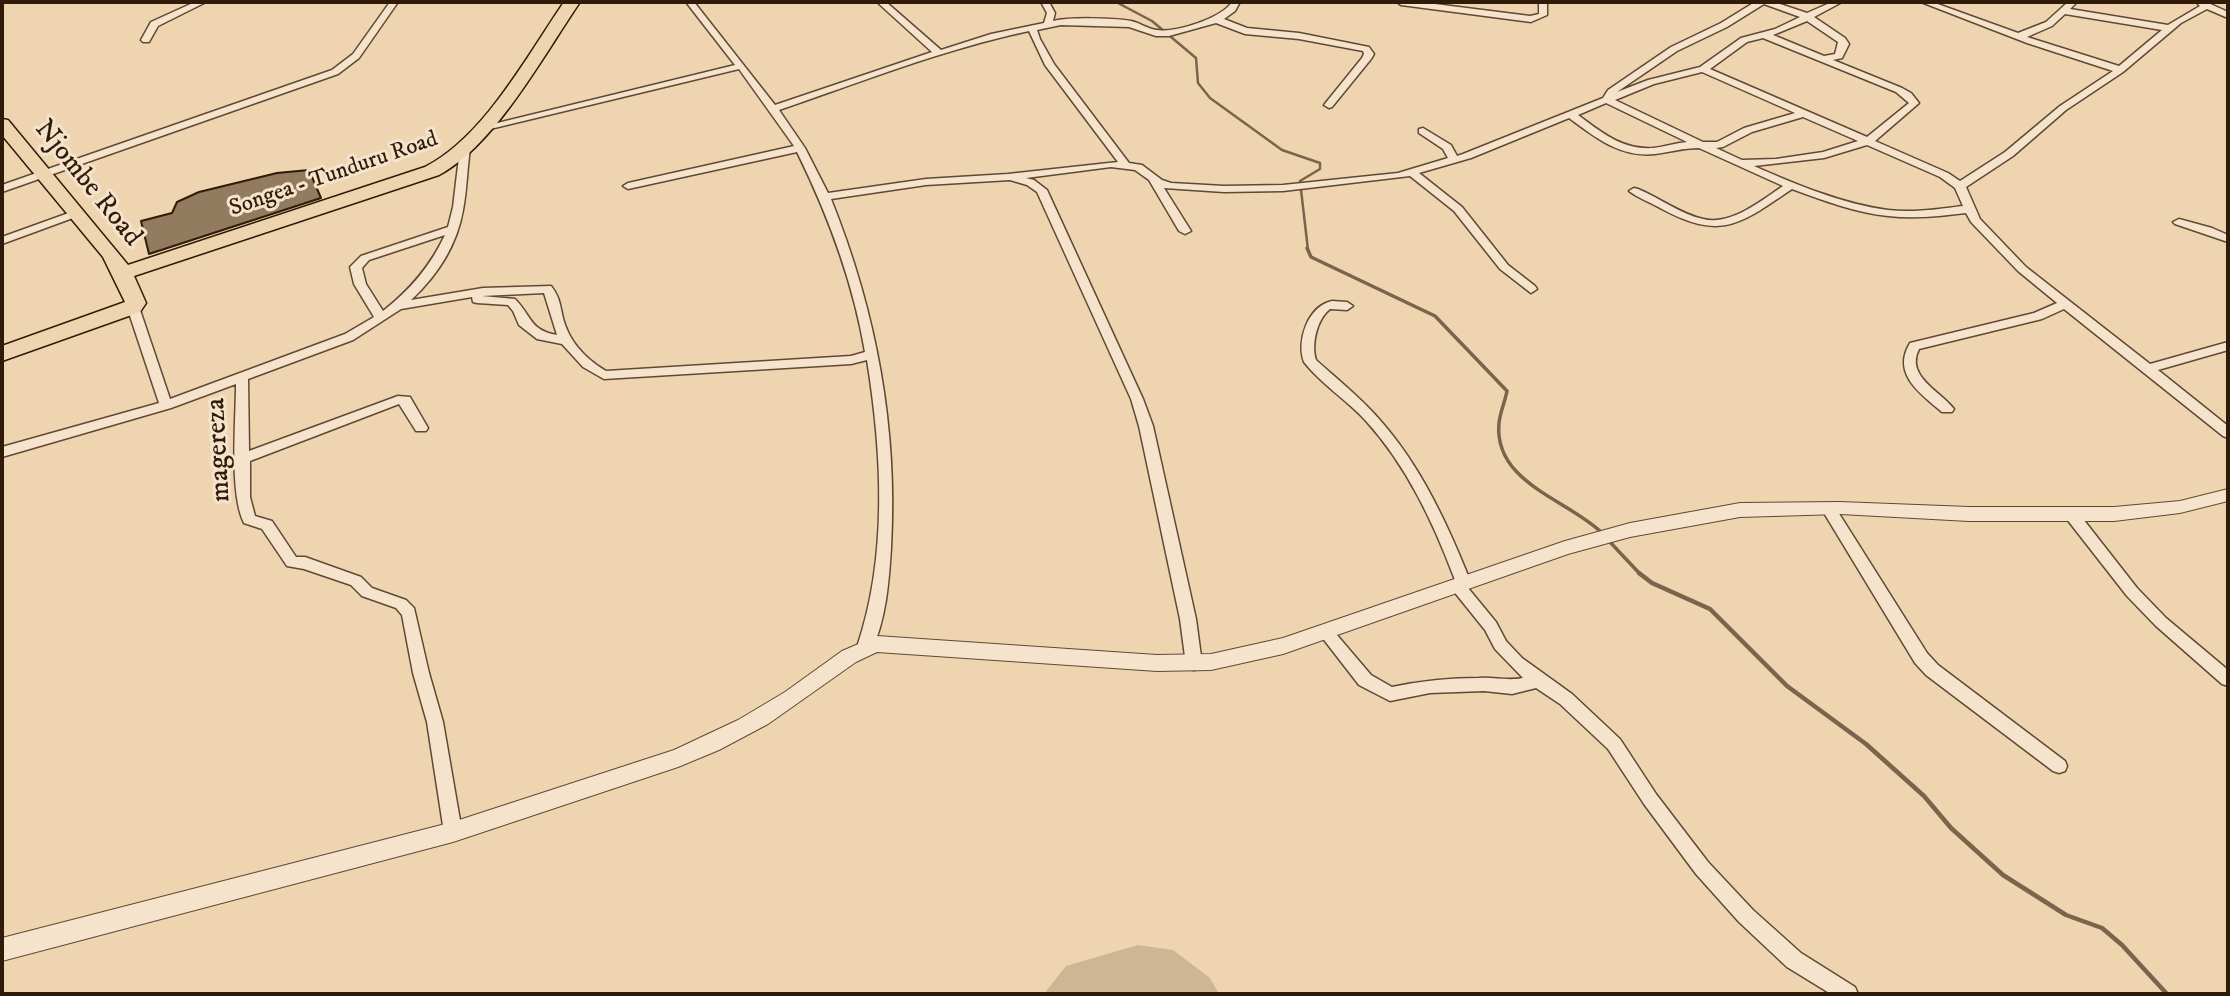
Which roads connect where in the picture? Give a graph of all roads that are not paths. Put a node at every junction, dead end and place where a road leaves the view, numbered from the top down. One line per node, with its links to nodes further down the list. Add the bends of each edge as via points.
1 (202, 2): 24 (street, via 154,24)
2 (394, 2): 46 (street, via 356,57 335,72)
3 (572, 2): 35 (highway, Songea - Tunduru Road)
4 (690, 2): 27 (street)
5 (881, 2): 25 (street)
6 (1045, 2): 19 (street, via 1051,13)
7 (1236, 2): 18 (street)
8 (1401, 2): 9 (street, via 1531,19 1544,15)
9 (1543, 2)
10 (1763, 2): 17 (street); 30 (street, via 1674,49 1611,92)
11 (1838, 2): 17 (street)
12 (1925, 2): 23 (street)
13 (2073, 2): 15 (street)
14 (2207, 3): 16 (street); 21 (street)
15 (2063, 11): 21 (street); 23 (street, via 2049,24)
16 (2228, 15)
17 (1806, 16): 22 (street); 26 (street, via 1844,44 1839,57)
18 (1217, 20): 19 (street, via 1165,33 1130,24); 31 (street, via 1245,31 1366,49 1366,59)
19 (1048, 24): 20 (street)
20 (1032, 27): 25 (street); 44 (street, via 1050,65)
21 (2170, 28): 29 (street)
22 (1764, 35): 26 (street); 28 (street, via 1744,40)
23 (2020, 36): 29 (street)
24 (146, 40)
25 (939, 53): 32 (street)
26 (1824, 59): 38 (street, via 1899,90 1913,101)
27 (741, 66): 32 (street); 35 (street)
28 (1703, 69): 30 (street, via 1651,82); 33 (street)
29 (2120, 70): 51 (street)
30 (1607, 100): 34 (street); 39 (street)
31 (1329, 105)
32 (773, 110): 40 (street)
33 (1801, 114): 38 (street); 39 (street, via 1748,130 1719,145)
34 (1571, 115): 39 (street, via 1599,137 1624,148 1661,151); 42 (street)
35 (486, 127): 41 (highway, Songea - Tunduru Road)
36 (1423, 131): 42 (street, via 1447,148)
37 (5, 133): 46 (highway, Njombe Road)
38 (1869, 141): 43 (street, via 1824,155); 51 (street, via 1932,168)
39 (1700, 145): 43 (street)
40 (800, 148): 50 (street); 54 (street)
41 (465, 149): 58 (street); 62 (highway, Songea - Tunduru Road, via 432,171)
42 (1454, 160): 45 (street)
43 (1736, 163): 49 (street)
44 (1125, 164): 47 (street); 48 (street, via 1145,170)
45 (1412, 173): 48 (street, via 1283,188 1180,187); 63 (street, via 1458,209 1504,267)
46 (43, 176): 52 (street); 56 (highway, Njombe Road)
47 (1008, 177): 54 (street); 89 (street, via 1042,190 1137,399 1149,437)
48 (1153, 178): 59 (street)
49 (1791, 185): 53 (street, via 1754,209 1708,224); 55 (street, via 1888,213)
50 (628, 186)
51 (1960, 186): 55 (street)
52 (2, 190)
53 (1634, 191)
54 (825, 197): 72 (street, via 858,292)
55 (1968, 209): 65 (street, via 2022,268)
56 (77, 213): 61 (street); 62 (highway, Njombe Road)
57 (2179, 222): 60 (street)
58 (453, 229): 66 (street, via 436,268); 69 (street, via 373,255 356,267 360,284)
59 (1185, 231)
60 (2228, 239)
61 (2, 241)
62 (123, 273): 68 (highway, Njombe Road, via 136,303)
63 (1531, 289)
64 (458, 296): 66 (street); 70 (street, via 510,302 523,322 541,336); 70 (street, via 547,289)
65 (2065, 304): 74 (street); 77 (street, via 2038,316 1914,346 1909,352 1909,369)
66 (397, 306): 69 (street)
67 (1347, 306): 85 (street, via 1325,306 1317,312 1308,338 1310,362 1390,443 1447,538)
68 (133, 307): 73 (highway); 76 (street)
69 (380, 317): 75 (street, via 349,337)
70 (567, 341): 72 (street, via 586,365 604,375 851,360)
71 (2228, 346): 74 (street)
72 (871, 354): 87 (street, via 884,425 887,490 883,565 875,620)
73 (2, 355)
74 (2148, 369): 79 (street)
75 (242, 378): 76 (street); 81 (street, magereza)
76 (166, 405): 80 (street)
77 (1947, 409)
78 (421, 428): 81 (street, via 405,400 398,400)
79 (2228, 433)
80 (2, 452)
81 (244, 458): 94 (street, magereza, via 243,497 249,519 267,525 292,562 355,581 367,592 409,611 435,722)
82 (2228, 495): 84 (street, via 2167,508)
83 (1828, 508): 84 (street); 85 (street, via 1740,510 1630,530); 93 (street, via 1932,670)
84 (2071, 514): 90 (street, via 2132,592)
85 (1461, 584): 86 (street); 88 (street)
86 (1326, 632): 89 (street, via 1231,659); 92 (street, via 1365,680 1390,694 1430,686)
87 (865, 647): 89 (street, via 888,644); 94 (street, via 709,746)
88 (1516, 663): 91 (street); 92 (street)
89 (1194, 664)
90 (2228, 679)
91 (1538, 681): 92 (street); 96 (street, via 1566,699 1614,744 1702,868 1746,916 1794,960)
92 (1511, 687)
93 (2059, 766)
94 (453, 832): 95 (street)
95 (2, 950)
96 (1848, 994)

